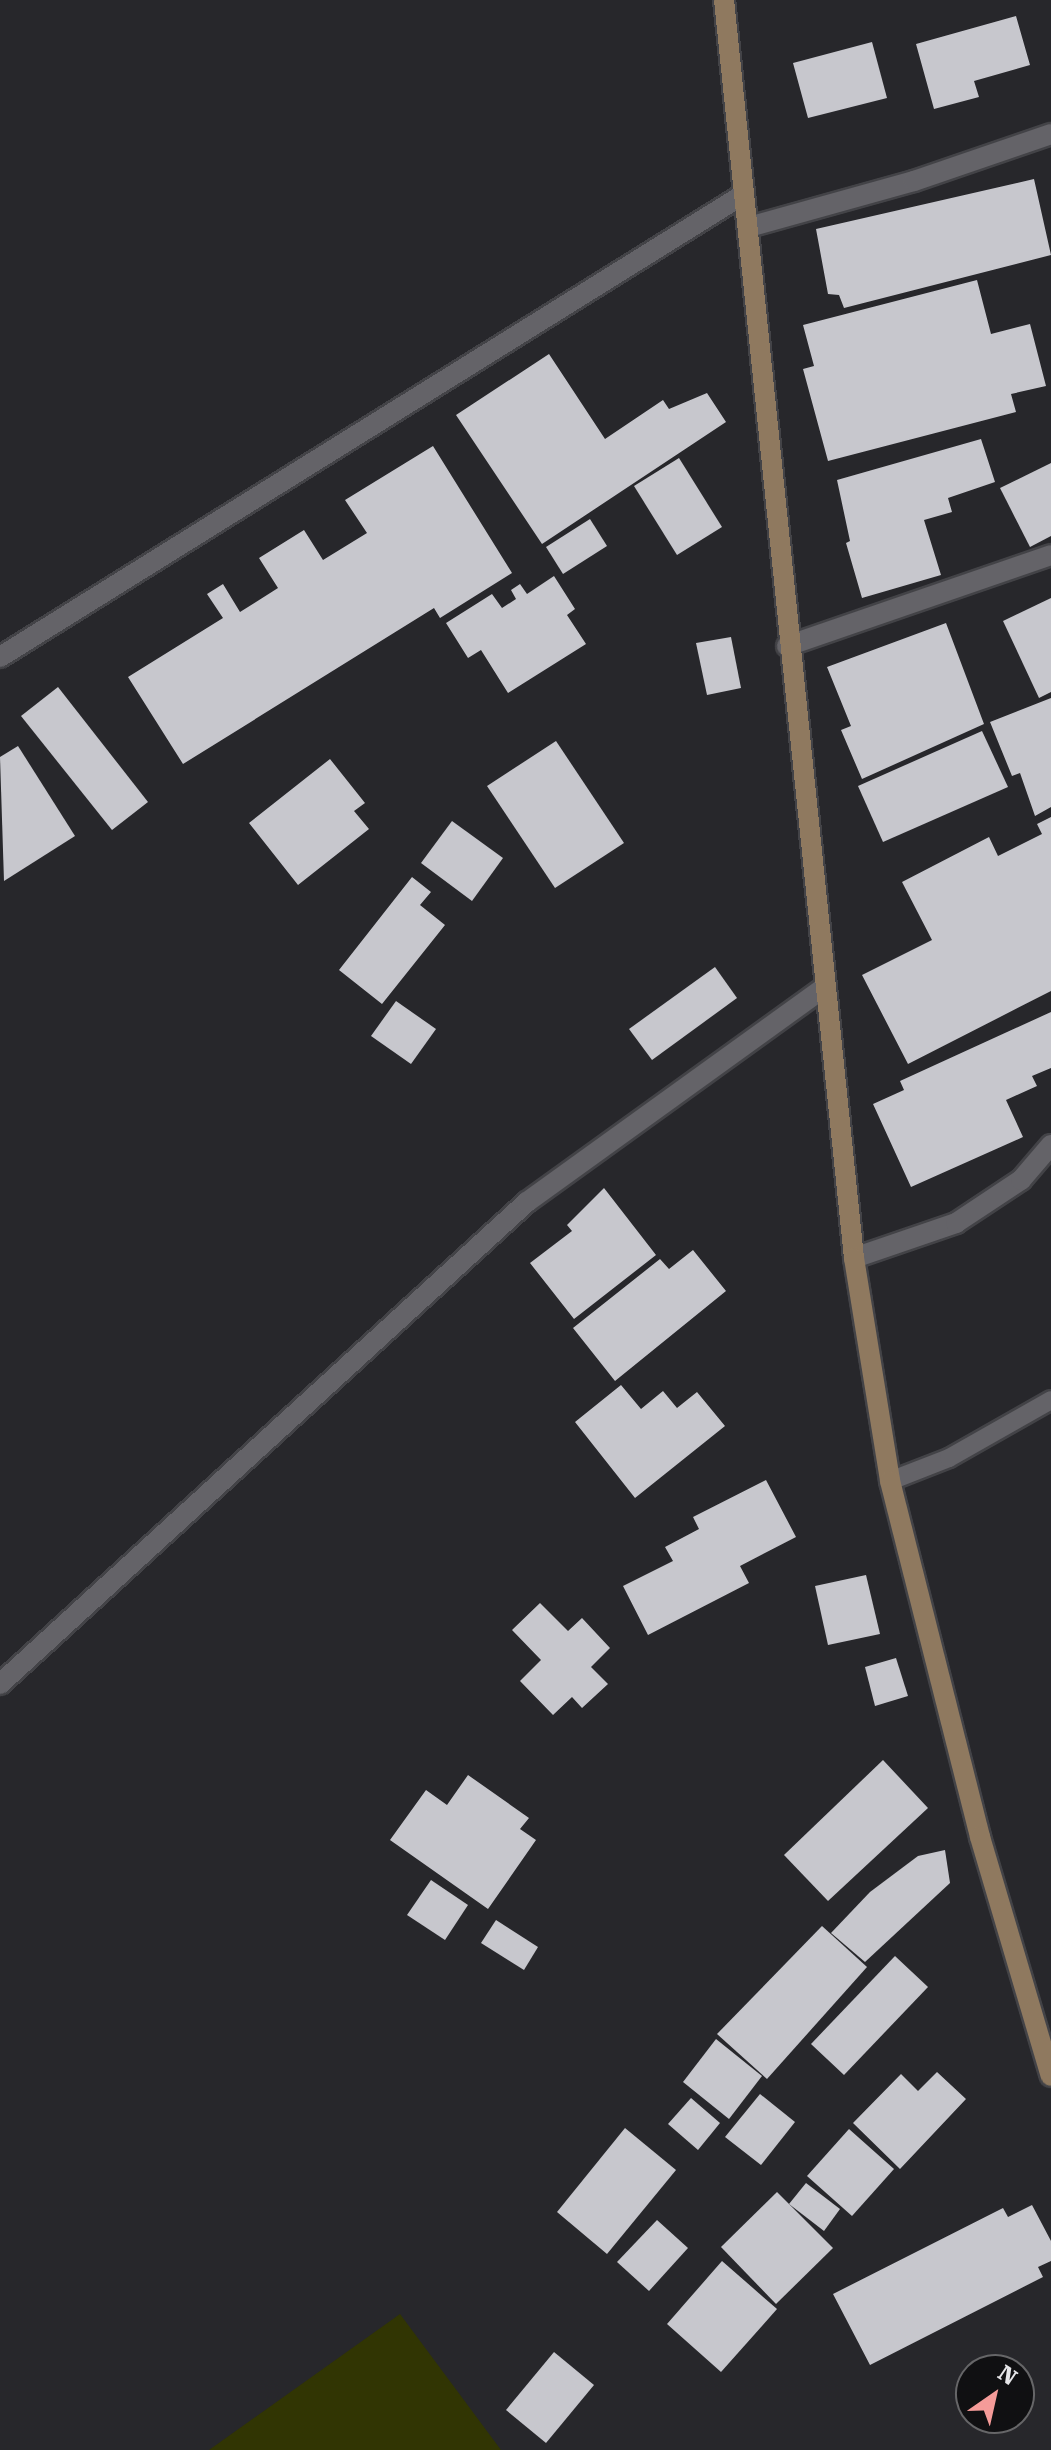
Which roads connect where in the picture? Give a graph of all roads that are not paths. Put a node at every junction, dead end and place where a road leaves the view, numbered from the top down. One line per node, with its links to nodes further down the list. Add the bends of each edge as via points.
1 (724, 0): 3 (street)
2 (1051, 134): 4 (street, via 914,181)
3 (744, 194): 4 (street); 7 (street)
4 (749, 227): 6 (street)
5 (1051, 555): 6 (street)
6 (787, 646): 8 (street)
7 (0, 657)
8 (822, 989): 10 (street); 13 (street, via 527,1202)
9 (1051, 1145): 10 (street, via 1021,1180 956,1223)
10 (854, 1258): 12 (street)
11 (1051, 1400): 12 (lane, via 949,1458)
12 (890, 1481): 14 (street, via 980,1837)
13 (3, 1676)
14 (1051, 2076)

